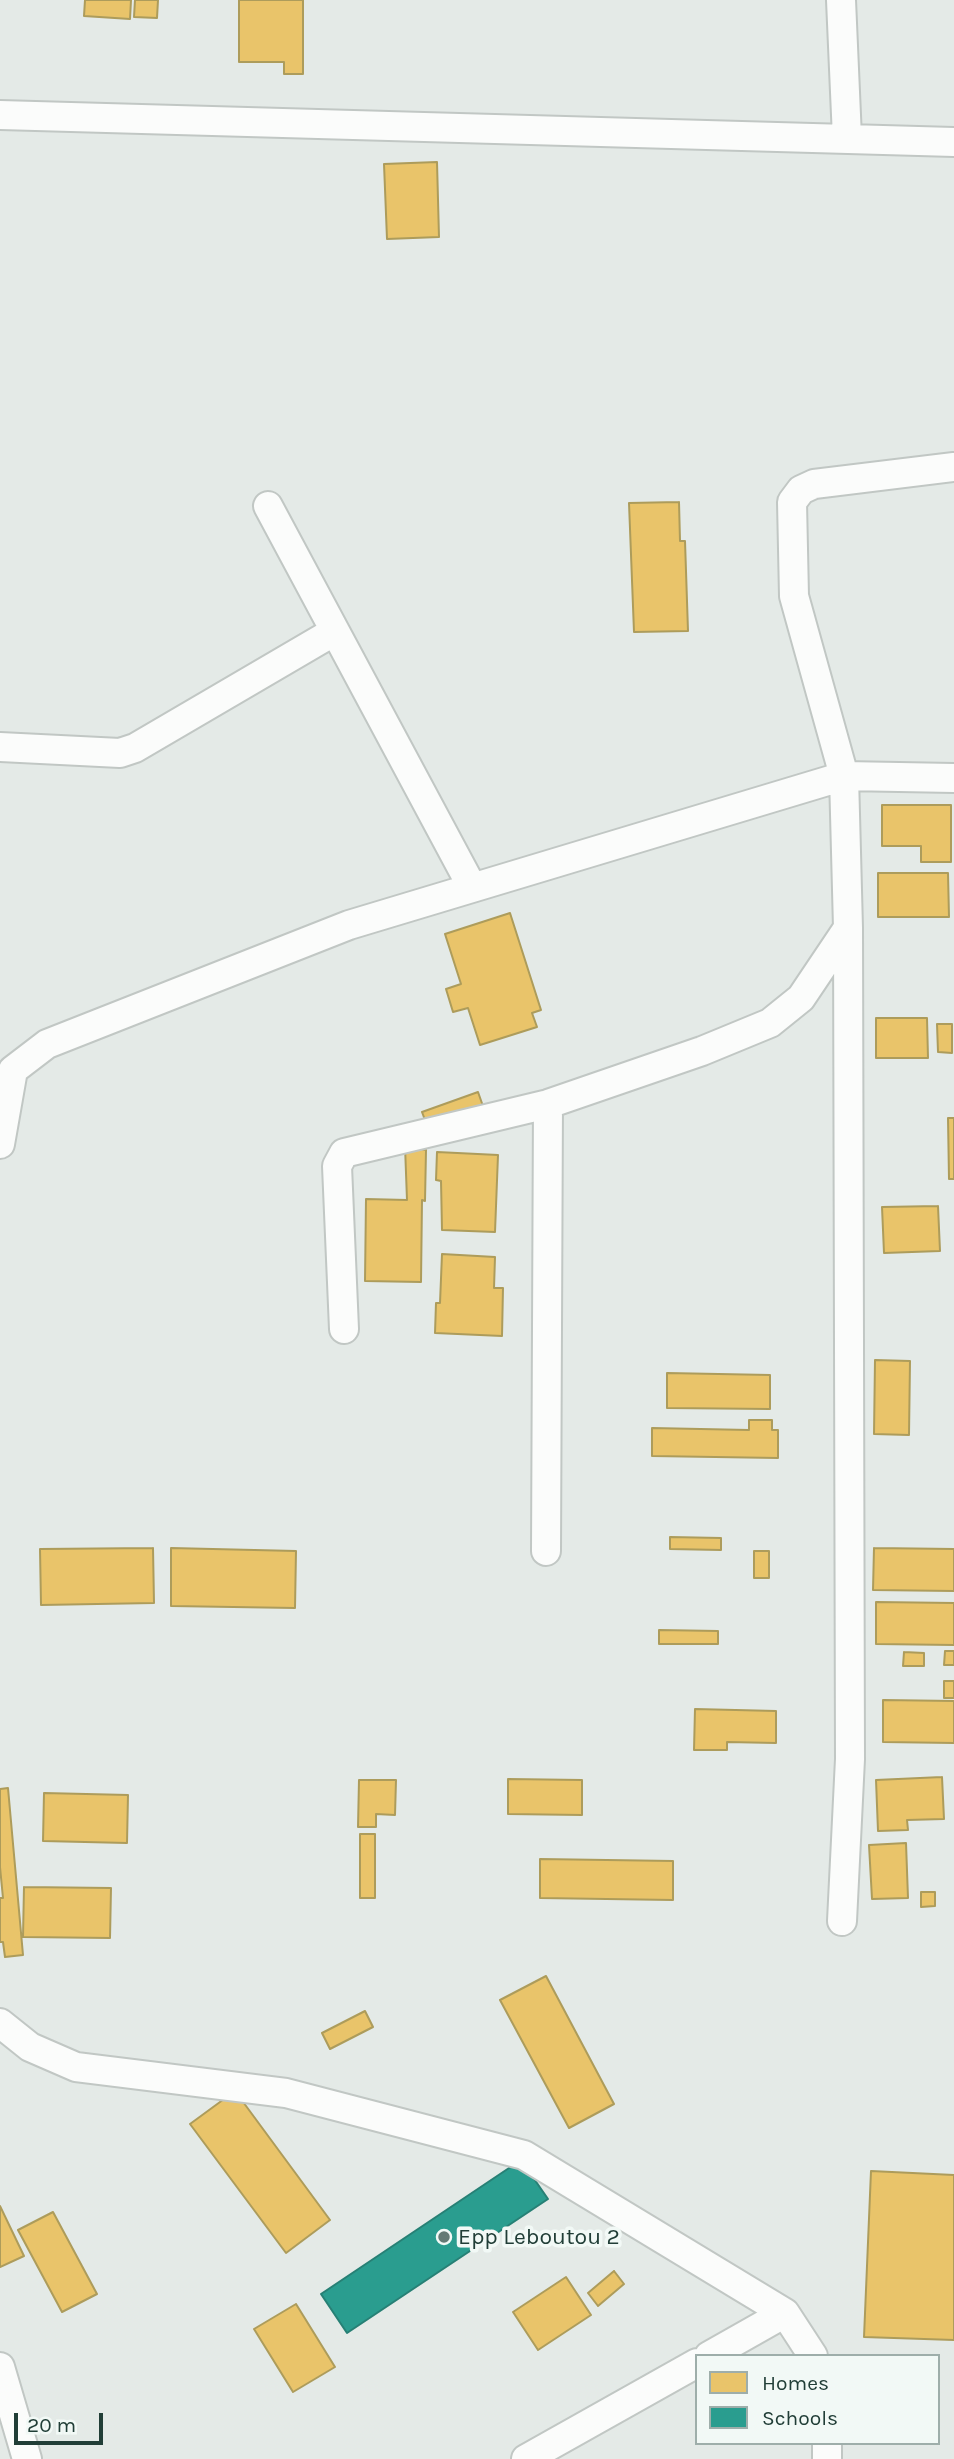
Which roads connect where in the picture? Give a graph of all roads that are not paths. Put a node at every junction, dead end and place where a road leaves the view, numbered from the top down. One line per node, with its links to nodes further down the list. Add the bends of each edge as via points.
1 (841, 0): 3 (street)
2 (0, 115): 3 (street)
3 (847, 138): 4 (street)
4 (954, 142)
5 (954, 467): 9 (street, via 814,484 800,490 792,502 794,596)
6 (268, 506): 7 (street)
7 (335, 631): 8 (street, via 135,748 120,753); 11 (street)
8 (0, 747)
9 (844, 776): 10 (street); 11 (street); 12 (street)
10 (954, 778)
11 (472, 887): 14 (street, via 349,925 47,1044 13,1070)
12 (848, 928): 13 (street, via 801,998 770,1023); 17 (street, via 849,1759)
13 (548, 1104): 15 (street, via 345,1153 337,1166); 16 (street)
14 (0, 1144)
15 (344, 1329)
16 (546, 1551)
17 (842, 1921)
18 (0, 2023): 19 (street, via 30,2047 76,2067 286,2093 524,2155)
19 (785, 2313): 20 (street); 21 (street)
20 (713, 2354)
21 (812, 2354)
22 (695, 2364): 25 (street)
23 (0, 2367): 24 (street)
24 (27, 2459)
25 (526, 2459)

